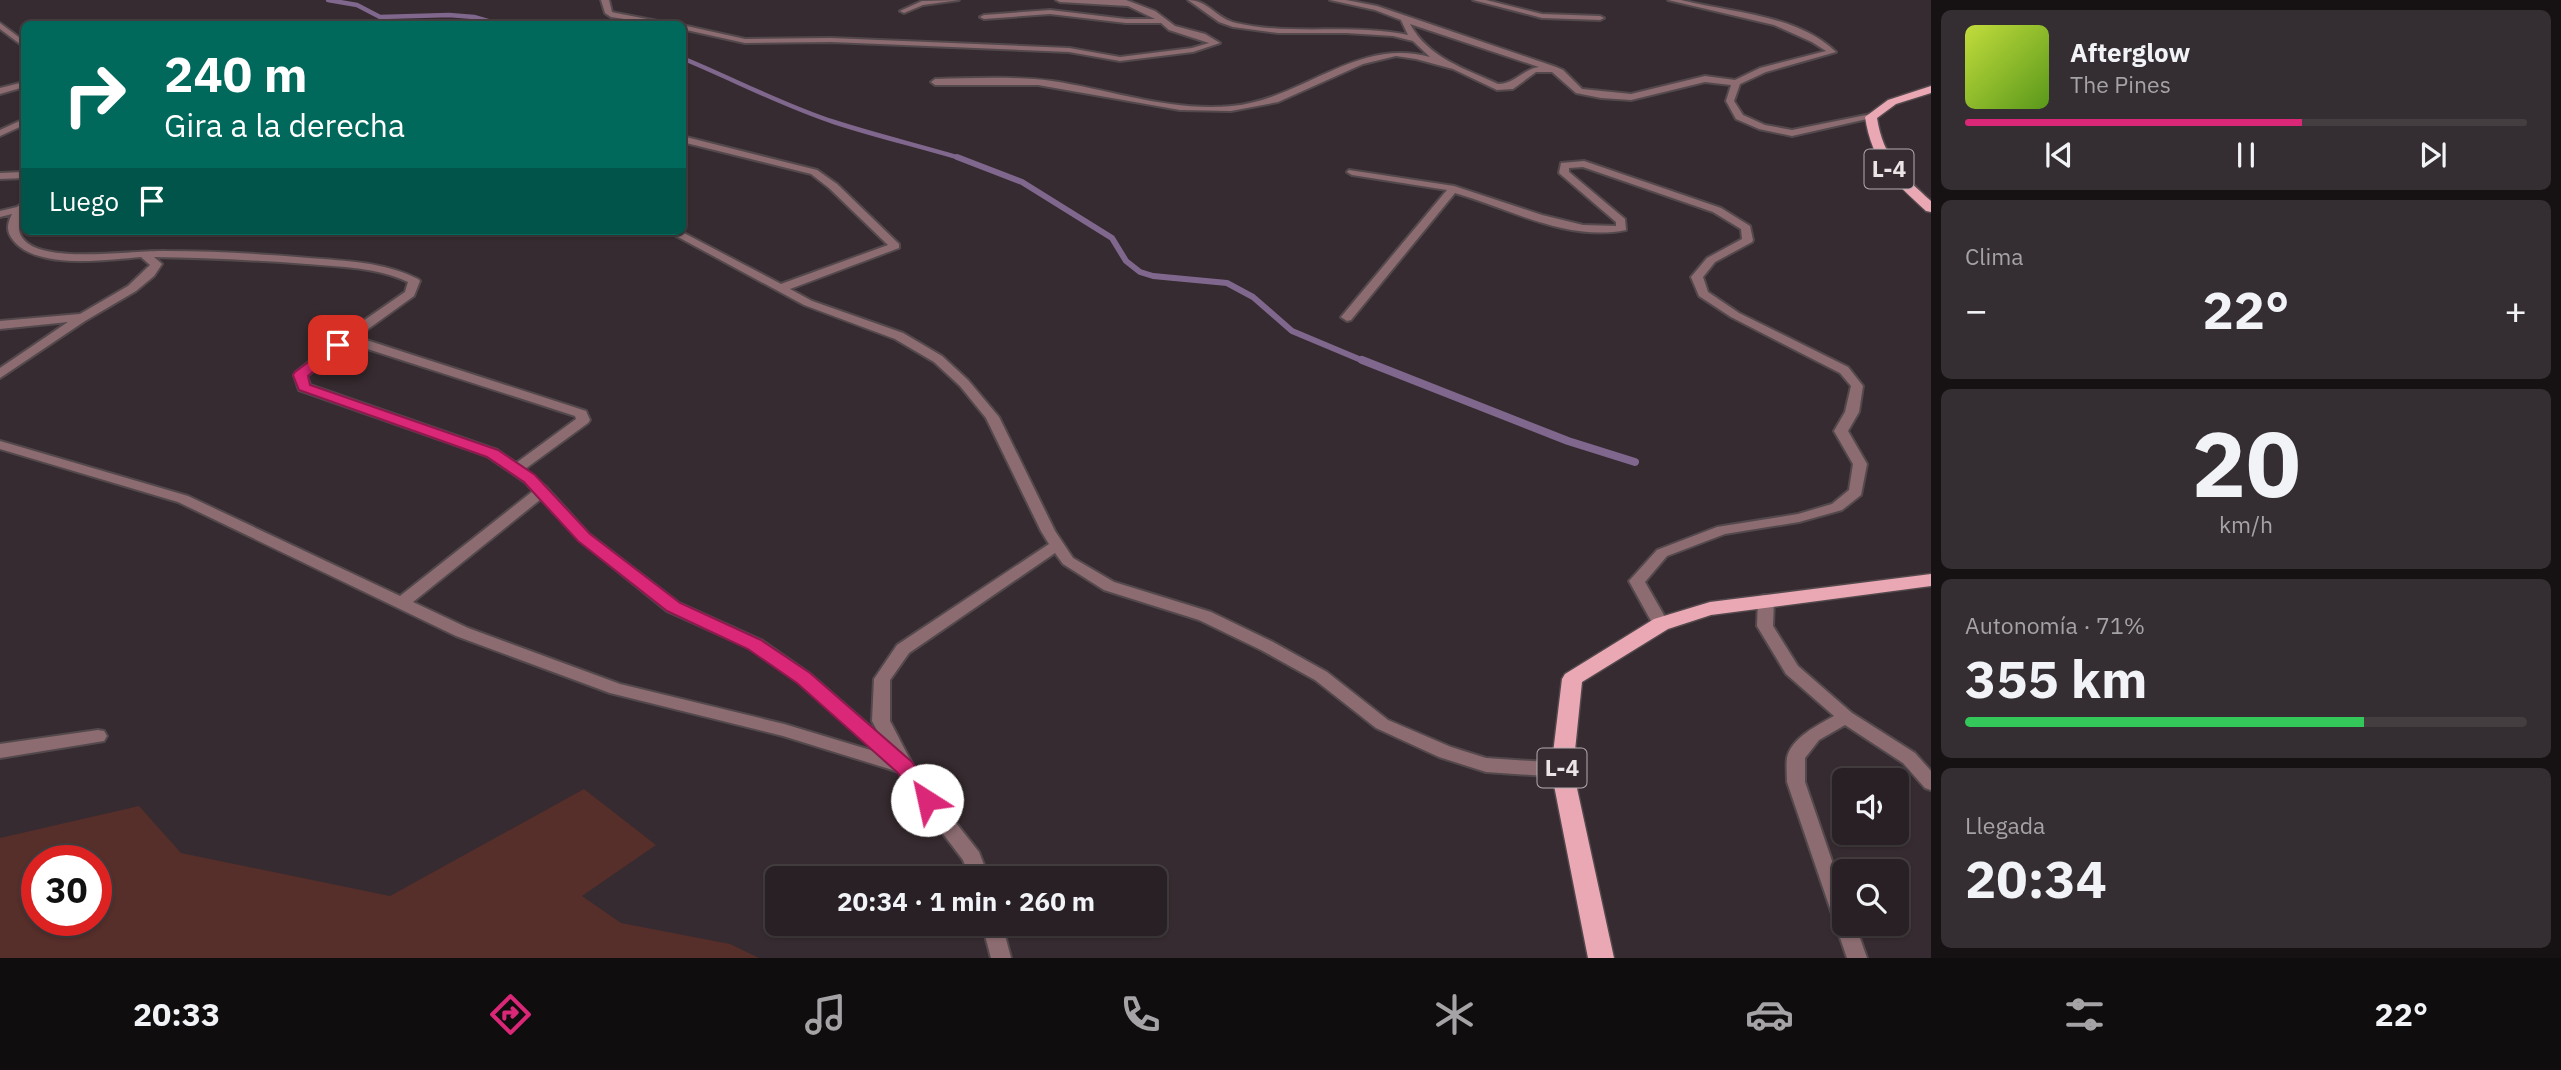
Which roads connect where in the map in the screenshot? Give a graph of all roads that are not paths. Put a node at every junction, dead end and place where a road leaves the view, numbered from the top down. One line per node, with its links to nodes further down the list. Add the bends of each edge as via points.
1 (605, 0): 14 (street, via 609,13)
2 (955, 0): 10 (street)
3 (1060, 0): 9 (street)
4 (1119, 0): 9 (street)
5 (1192, 0): 18 (street, via 1220,20 1241,26 1371,30)
6 (1477, 0): 12 (street, via 1542,16)
7 (1672, 0): 23 (street, via 1791,29 1819,40 1832,52 1763,70)
8 (1340, 1): 13 (street)
9 (1129, 4): 15 (street)
10 (904, 11)
11 (984, 17): 15 (street, via 1050,12)
12 (1600, 18)
13 (1404, 19): 18 (street); 21 (street)
14 (651, 21)
15 (1162, 21): 17 (street, via 1216,43 1120,59 1069,50 745,41)
16 (0, 25): 19 (street)
17 (686, 28)
18 (1416, 39): 20 (street)
19 (21, 42)
20 (1453, 67): 21 (street, via 1497,87 1510,87 1534,70); 22 (street, via 1399,54 1361,60 1286,97 1222,110 1053,84)
21 (1553, 69): 23 (street, via 1579,91 1601,95 1631,97 1705,79)
22 (936, 82)
23 (1736, 83): 27 (street, via 1730,101 1739,117 1762,127 1792,133)
24 (21, 86): 26 (street)
25 (1931, 89): 27 (main road, L-4, via 1892,102)
26 (0, 91)
27 (1871, 117): 36 (main road, L-4, via 1873,141 1884,164)
28 (21, 123): 29 (street)
29 (0, 133)
30 (686, 140): 41 (street, via 814,172 895,246)
31 (1352, 172): 34 (street)
32 (21, 175): 33 (street)
33 (0, 176)
34 (1453, 189): 43 (street); 54 (street, via 1574,228 1608,232 1622,228 1621,221 1564,173 1568,163 1584,164 1717,210 1746,228 1748,240 1711,260 1697,277 1703,295 1735,316 1844,370 1857,386 1852,412 1841,431 1860,464 1856,492 1837,507 1722,530 1662,553 1637,581)
35 (21, 208): 38 (street)
36 (1931, 208)
37 (21, 209): 40 (street, via 12,228 30,250 54,257)
38 (0, 214)
39 (680, 235): 41 (street)
40 (143, 254): 42 (street, via 156,264 152,272); 45 (street, via 234,255 356,265 402,274 414,281 410,294)
41 (781, 288): 50 (street, via 808,303 899,336 938,359 964,383 992,417)
42 (83, 317): 44 (street); 46 (street)
43 (1347, 317)
44 (0, 325)
45 (347, 338): 48 (street, via 300,375 304,387 492,453); 48 (street, via 581,414 583,419)
46 (0, 374)
47 (0, 445): 53 (street, via 183,499)
48 (516, 469): 49 (street)
49 (541, 491): 53 (street); 58 (street, via 584,537 673,607 755,644 804,678)
50 (1057, 545): 58 (street, via 903,649 882,680 881,721); 59 (street, via 1068,561 1109,586 1205,616 1268,646 1321,676 1382,724 1486,765)
51 (1931, 580): 52 (main road, L-4)
52 (1766, 600): 54 (main road, L-4, via 1710,609); 55 (street, via 1765,626 1792,670)
53 (402, 603): 58 (street, via 462,632 616,689 784,730)
54 (1661, 624): 59 (main road, L-4, via 1572,679)
55 (1846, 717): 60 (street, via 1909,758); 62 (street, via 1813,735 1796,757 1796,782)
56 (97, 736): 57 (street)
57 (0, 751)
58 (905, 767): 61 (street)
59 (1562, 770): 68 (main road, L-4)
60 (1931, 783)
61 (975, 866)
62 (1832, 886)
63 (993, 936): 66 (street)
64 (996, 936): 67 (street)
65 (1849, 936): 69 (street)
66 (990, 958)
67 (1001, 958)
68 (1601, 958)
69 (1857, 958)

